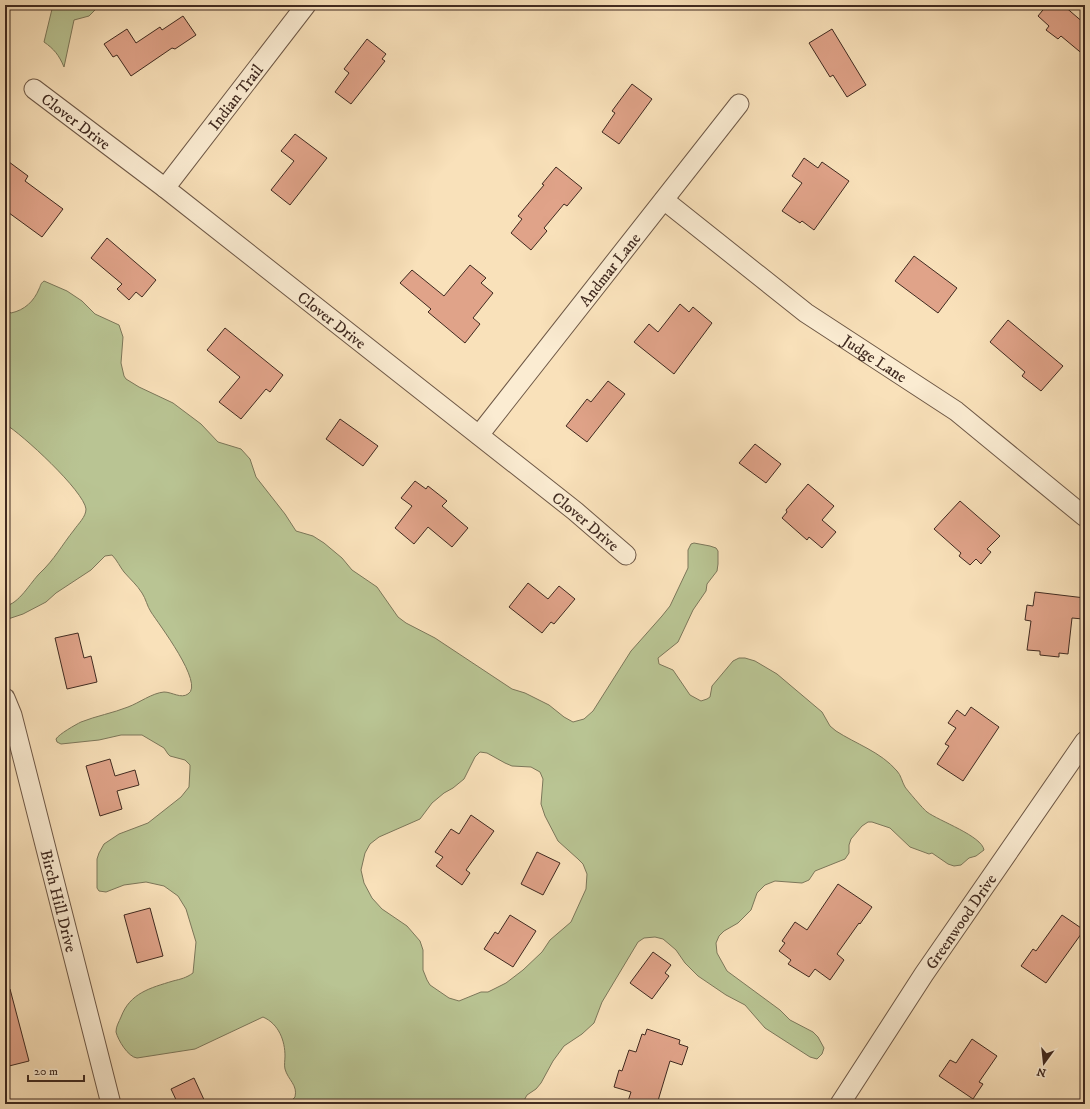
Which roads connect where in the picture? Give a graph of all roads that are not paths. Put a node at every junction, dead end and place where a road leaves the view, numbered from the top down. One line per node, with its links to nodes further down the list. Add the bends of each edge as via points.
1 (306, 5): 4 (street, Indian Trail)
2 (34, 89): 4 (street, Clover Drive)
3 (739, 104): 5 (street, Andmar Lane)
4 (165, 188): 6 (street, Clover Drive)
5 (664, 200): 6 (street, Andmar Lane); 7 (street, Judge Lane, via 806,313 956,411)
6 (479, 435): 8 (street, Clover Drive)
7 (1085, 517)
8 (626, 555)
9 (5, 698): 11 (street, Birch Hill Drive, via 12,715)
10 (1085, 741): 12 (street, Greenwood Drive, via 924,974)
11 (110, 1104)
12 (840, 1104)

